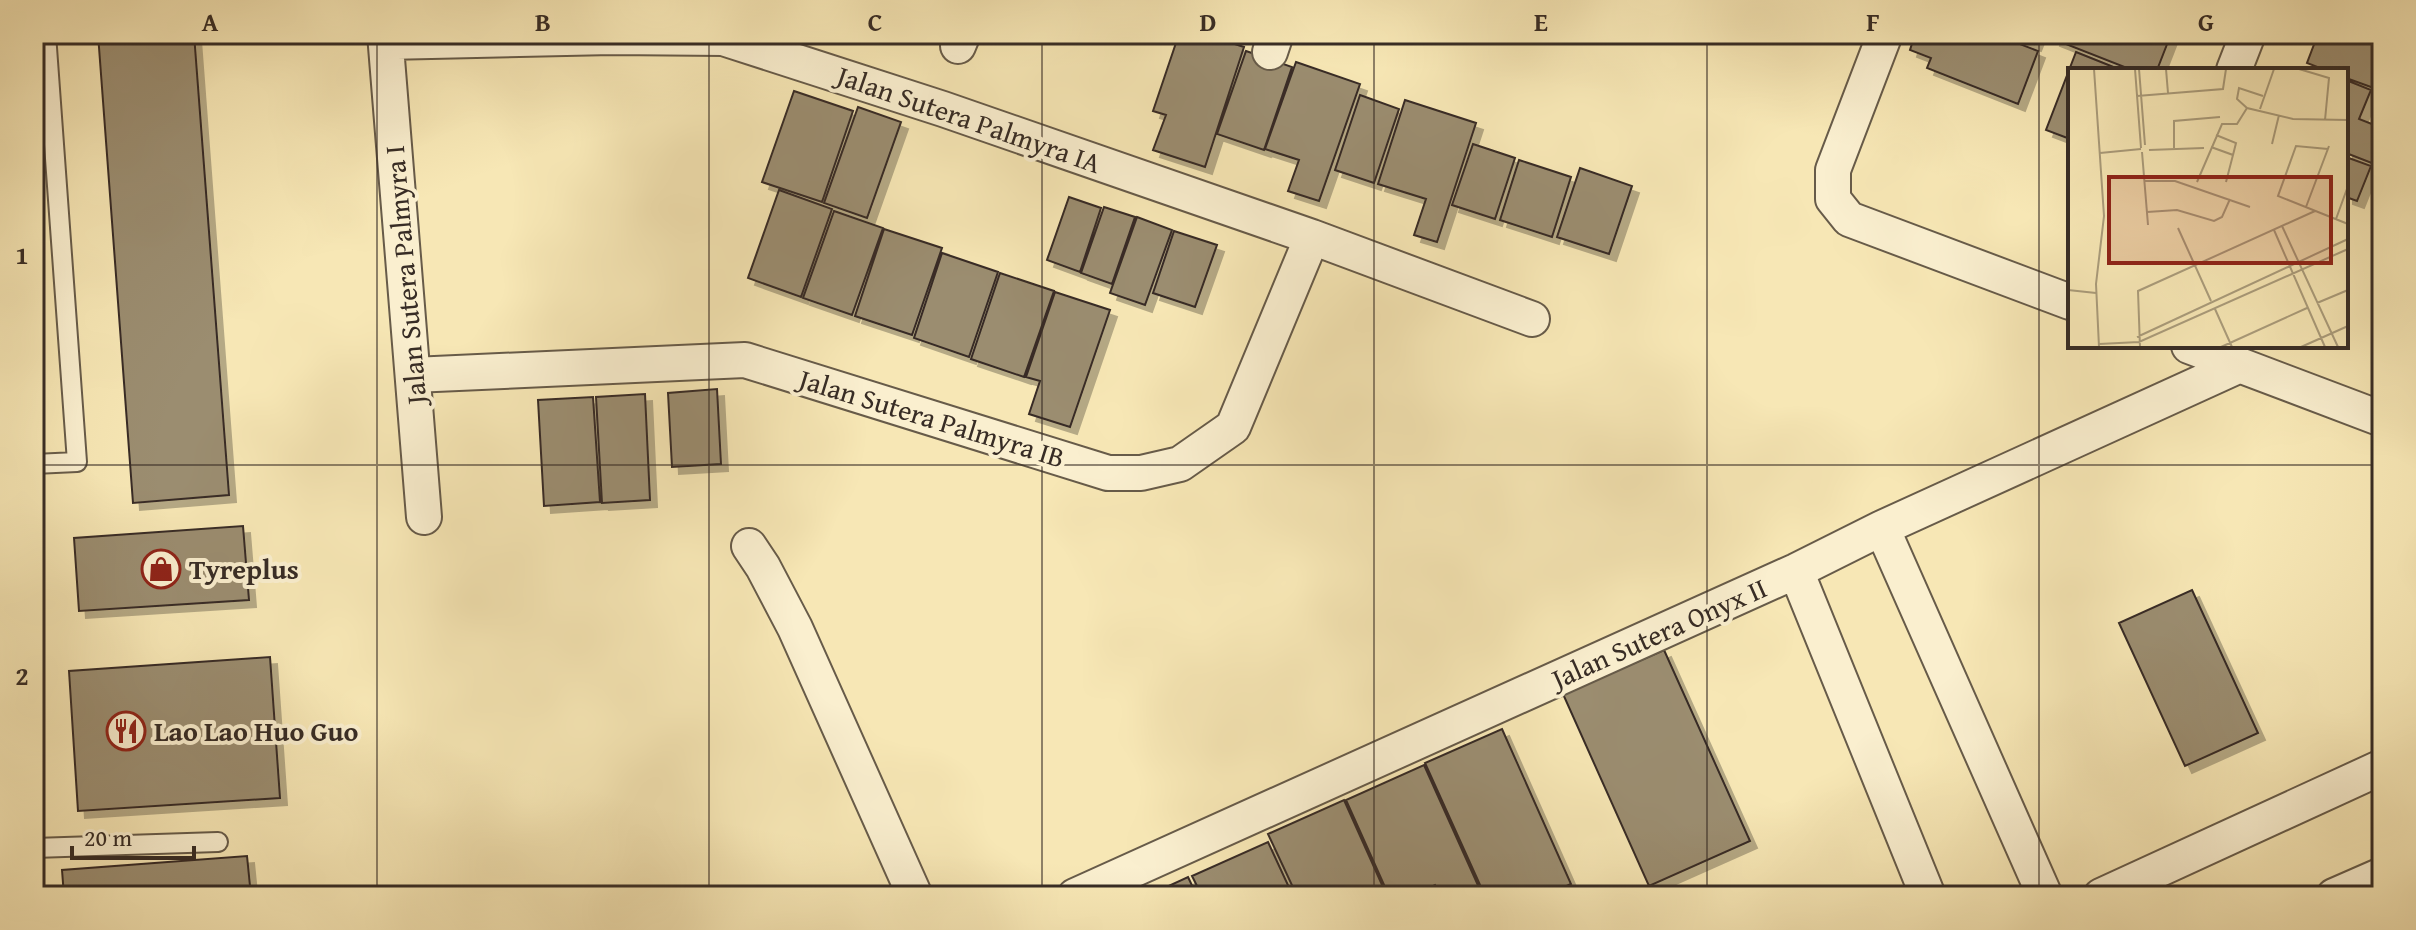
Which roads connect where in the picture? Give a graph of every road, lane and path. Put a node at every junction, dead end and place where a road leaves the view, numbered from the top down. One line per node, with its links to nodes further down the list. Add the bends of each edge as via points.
1 (46, 34): 13 (lane, via 77,462)
2 (1885, 34): 7 (street, via 1833,170 1833,199 1849,219)
3 (2248, 34): 5 (street)
4 (386, 38): 6 (street, Jalan Sutera Palmyra IA, via 723,38); 11 (street, Jalan Sutera Palmyra I)
5 (2235, 68)
6 (1312, 237): 8 (street, Jalan Sutera Palmyra IA); 11 (street, Jalan Sutera Palmyra IB, via 1233,427 1180,464 1141,473 1108,473 745,360)
7 (2068, 301)
8 (1532, 319)
9 (2194, 348): 10 (street)
10 (2240, 365): 12 (street); 15 (street, Jalan Sutera Onyx II)
11 (413, 375): 14 (street, Jalan Sutera Palmyra I)
12 (2382, 419)
13 (34, 464)
14 (424, 517)
15 (1882, 528): 17 (street, Jalan Sutera Onyx II); 25 (street)
16 (749, 546): 22 (street, via 795,628)
17 (1796, 571): 23 (street, Jalan Sutera Onyx II); 24 (street)
18 (2382, 767): 26 (street)
19 (218, 842): 20 (lane)
20 (34, 848)
21 (2382, 875): 27 (street)
22 (915, 896)
23 (1075, 896)
24 (1928, 896)
25 (2045, 896)
26 (2101, 896)
27 (2334, 896)

